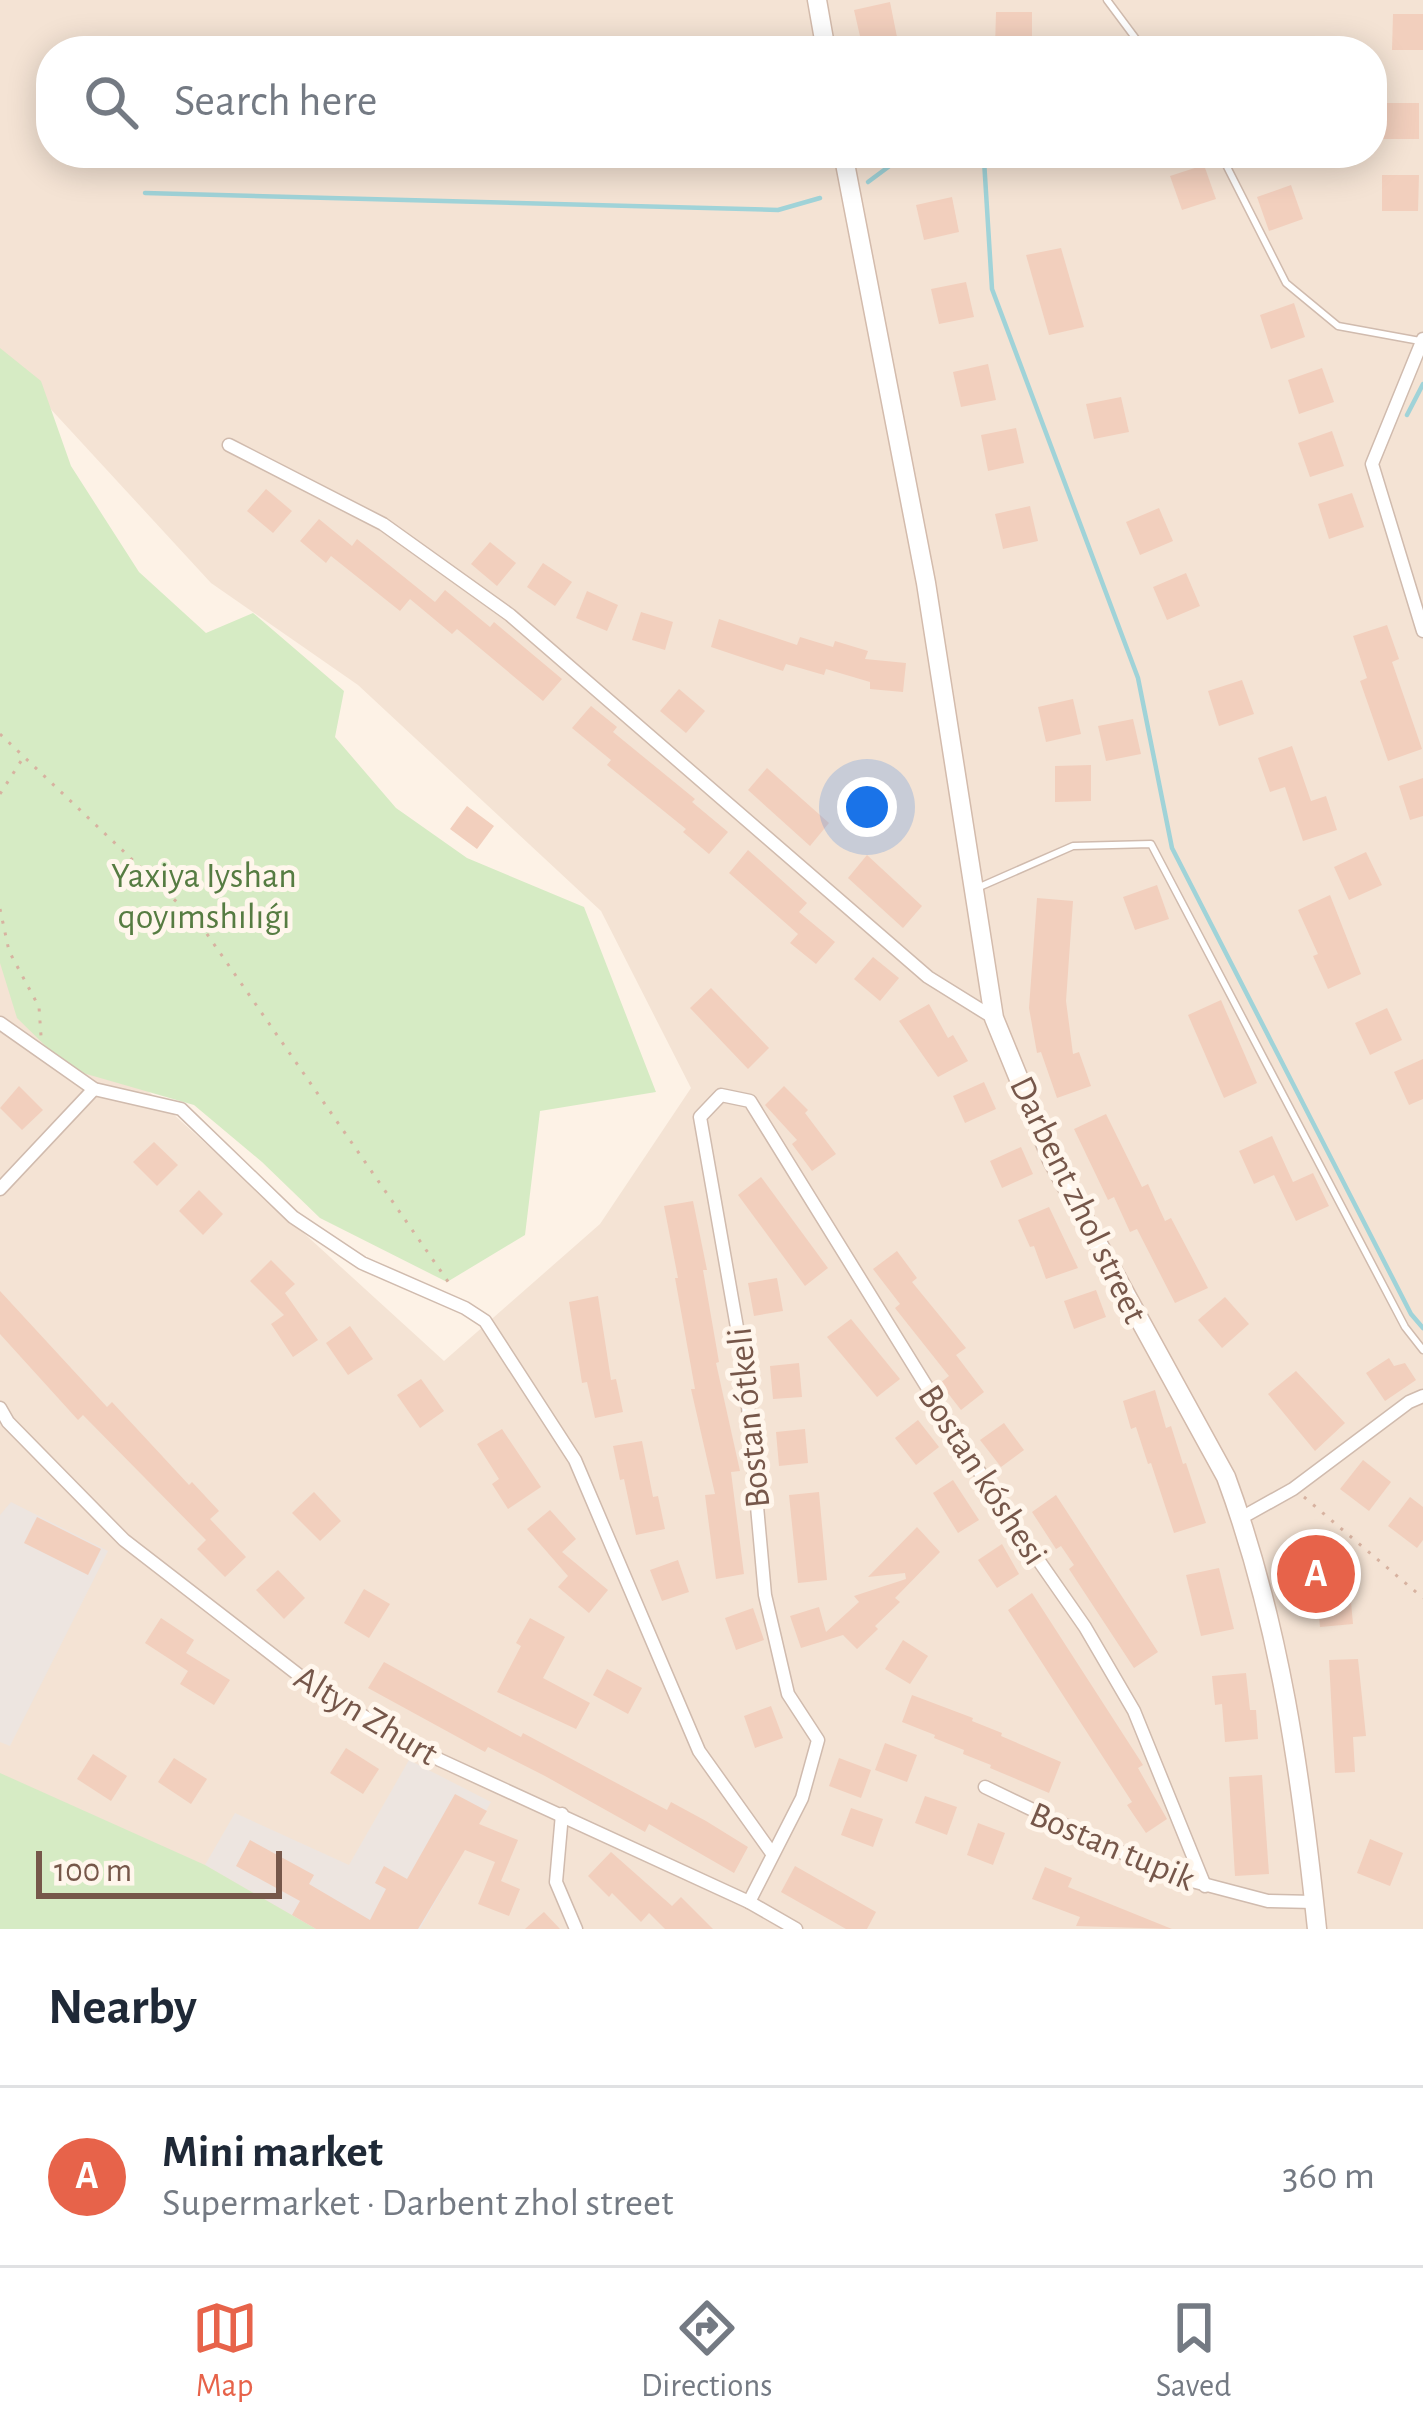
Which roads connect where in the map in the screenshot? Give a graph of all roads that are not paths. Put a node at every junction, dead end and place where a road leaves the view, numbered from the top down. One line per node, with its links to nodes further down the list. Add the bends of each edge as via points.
1 (817, 0): 3 (main road)
2 (1107, 0): 4 (lane)
3 (823, 36)
4 (1134, 36)
5 (847, 168): 10 (main road, Darbent zhol street, via 926,584)
6 (1228, 168): 7 (lane, via 1286,283 1338,326)
7 (1422, 341): 9 (street, via 1373,470)
8 (229, 445): 11 (street, via 383,524 510,615 928,977)
9 (1423, 631)
10 (972, 890): 11 (main road, Darbent zhol street); 16 (lane, via 1072,846 1151,844)
11 (994, 1018): 19 (main road, Darbent zhol street, via 1052,1160)
12 (0, 1023): 13 (street)
13 (94, 1089): 15 (street); 22 (street, via 181,1109 293,1216 362,1263 485,1321 575,1460 699,1750)
14 (721, 1095): 22 (street, Bostan ótkeli, via 700,1117 746,1373 765,1594 788,1694 818,1740 802,1798); 23 (street, Bostan kóshesi, via 750,1101 1085,1627 1134,1711)
15 (0, 1189)
16 (1423, 1350)
17 (1423, 1396): 19 (street)
18 (0, 1408): 21 (street, Altyn Zhurt, via 124,1540 318,1690 440,1760)
19 (1241, 1518): 25 (main road, Darbent zhol street, via 1274,1631)
20 (985, 1787): 23 (street, Bostan tupik)
21 (562, 1814): 24 (street, Altyn Zhurt); 26 (street, via 556,1882)
22 (771, 1852): 24 (street)
23 (1205, 1886): 25 (street, Bostan tupik)
24 (749, 1902): 27 (street, Altyn Zhurt)
25 (1314, 1902): 28 (main road, Darbent zhol street)
26 (576, 1929)
27 (796, 1929)
28 (1317, 1929)

